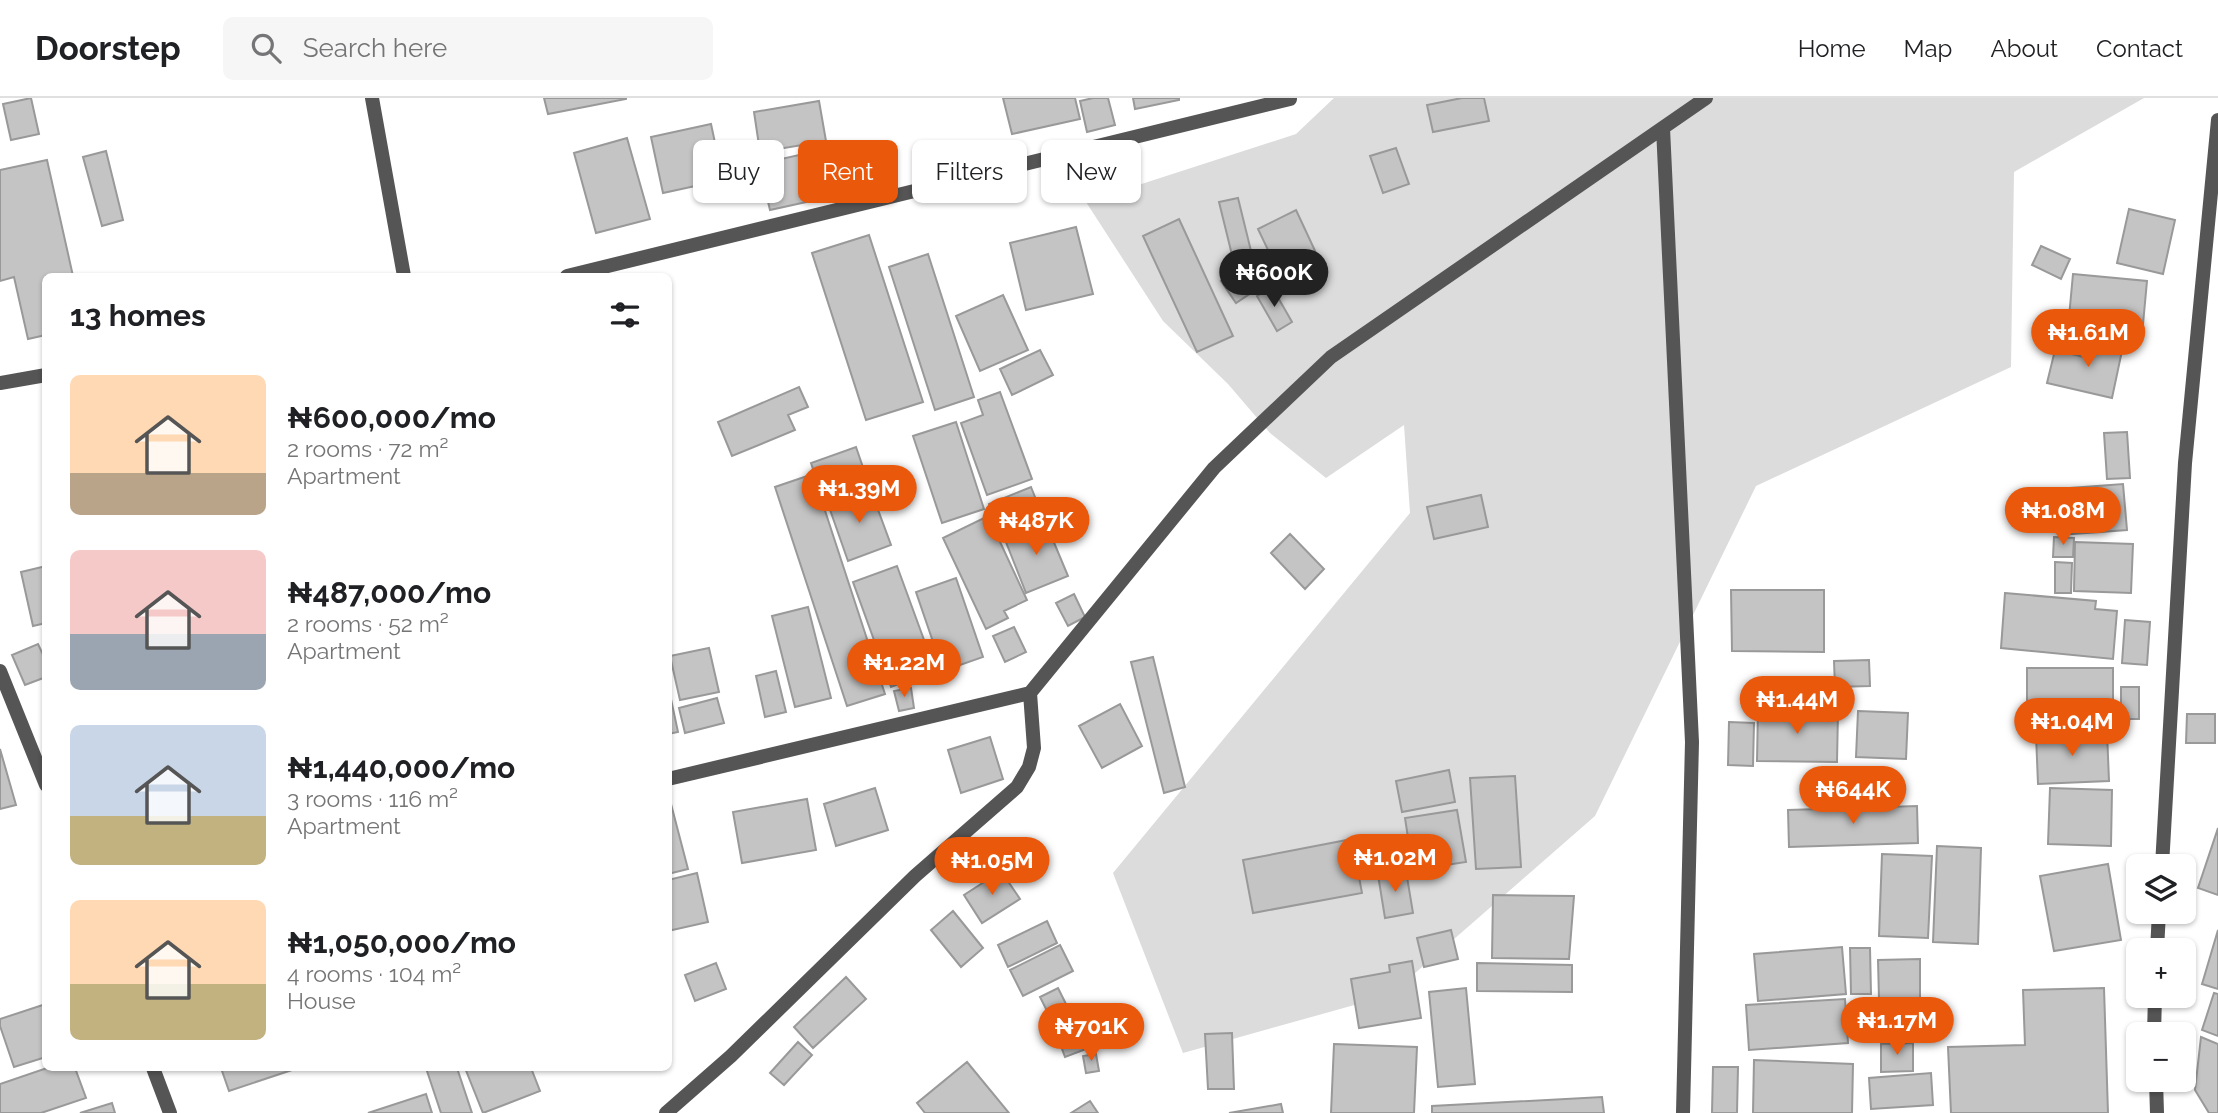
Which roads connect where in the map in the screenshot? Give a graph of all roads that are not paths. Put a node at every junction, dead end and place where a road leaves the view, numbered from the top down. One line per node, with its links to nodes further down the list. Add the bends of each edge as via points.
1 (372, 98): 6 (street)
2 (1706, 98): 5 (street)
3 (1290, 99): 7 (street)
4 (2218, 120): 14 (street, via 2185,463)
5 (1663, 128): 11 (street, via 1331,356 1214,468); 19 (street, via 1692,742)
6 (403, 273)
7 (579, 273)
8 (42, 376): 9 (street)
9 (0, 383)
10 (0, 671): 12 (street)
11 (1030, 693): 13 (street); 18 (street, via 1034,748 1017,787 915,876 731,1056)
12 (42, 775)
13 (672, 778)
14 (2163, 854)
15 (154, 1071): 17 (street)
16 (2156, 1092): 20 (street)
17 (170, 1113)
18 (666, 1113)
19 (1683, 1113)
20 (2157, 1113)

